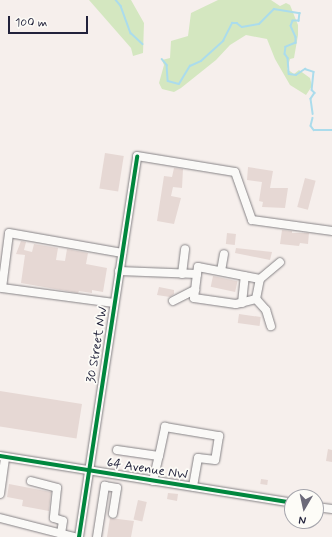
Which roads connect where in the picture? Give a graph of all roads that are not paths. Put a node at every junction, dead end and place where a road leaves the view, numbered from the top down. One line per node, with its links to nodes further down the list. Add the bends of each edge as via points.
1 (332, 230): 3 (street, 30 Street NW, via 252,220 235,172 137,156)
2 (185, 249): 8 (street)
3 (122, 253): 6 (street, 30 Street NW); 16 (street, via 9,233 2,288)
4 (224, 254): 7 (street)
5 (280, 262): 11 (street)
6 (119, 271): 8 (street); 16 (street, 30 Street NW)
7 (221, 271): 9 (street, via 198,267); 10 (street)
8 (182, 274): 9 (street)
9 (197, 274): 12 (street)
10 (246, 276): 11 (street); 15 (street)
11 (260, 279): 13 (street)
12 (195, 290): 14 (street); 15 (street, via 194,298)
13 (256, 299): 15 (street); 17 (street, via 266,310)
14 (174, 301)
15 (242, 303)
16 (114, 304): 21 (street, 30 Street NW)
17 (271, 326)
18 (117, 450): 20 (street)
19 (2, 456): 21 (street, 64 Avenue NW); 25 (street)
20 (159, 456): 23 (street); 24 (street, via 165,427 219,436 215,460 198,458)
21 (89, 471): 23 (street, 64 Avenue NW); 33 (street, 30 Street NW)
22 (31, 481): 29 (street, via 57,488)
23 (153, 481): 24 (street, 64 Avenue NW)
24 (193, 487): 26 (street, 64 Avenue NW)
25 (0, 494)
26 (284, 502)
27 (113, 514): 34 (street, via 117,488 105,486)
28 (0, 518): 30 (street)
29 (54, 518): 30 (street, via 49,519); 31 (street, via 63,521)
30 (47, 530): 31 (street)
31 (61, 534): 32 (street)
32 (74, 537)
33 (79, 537)
34 (97, 537)

